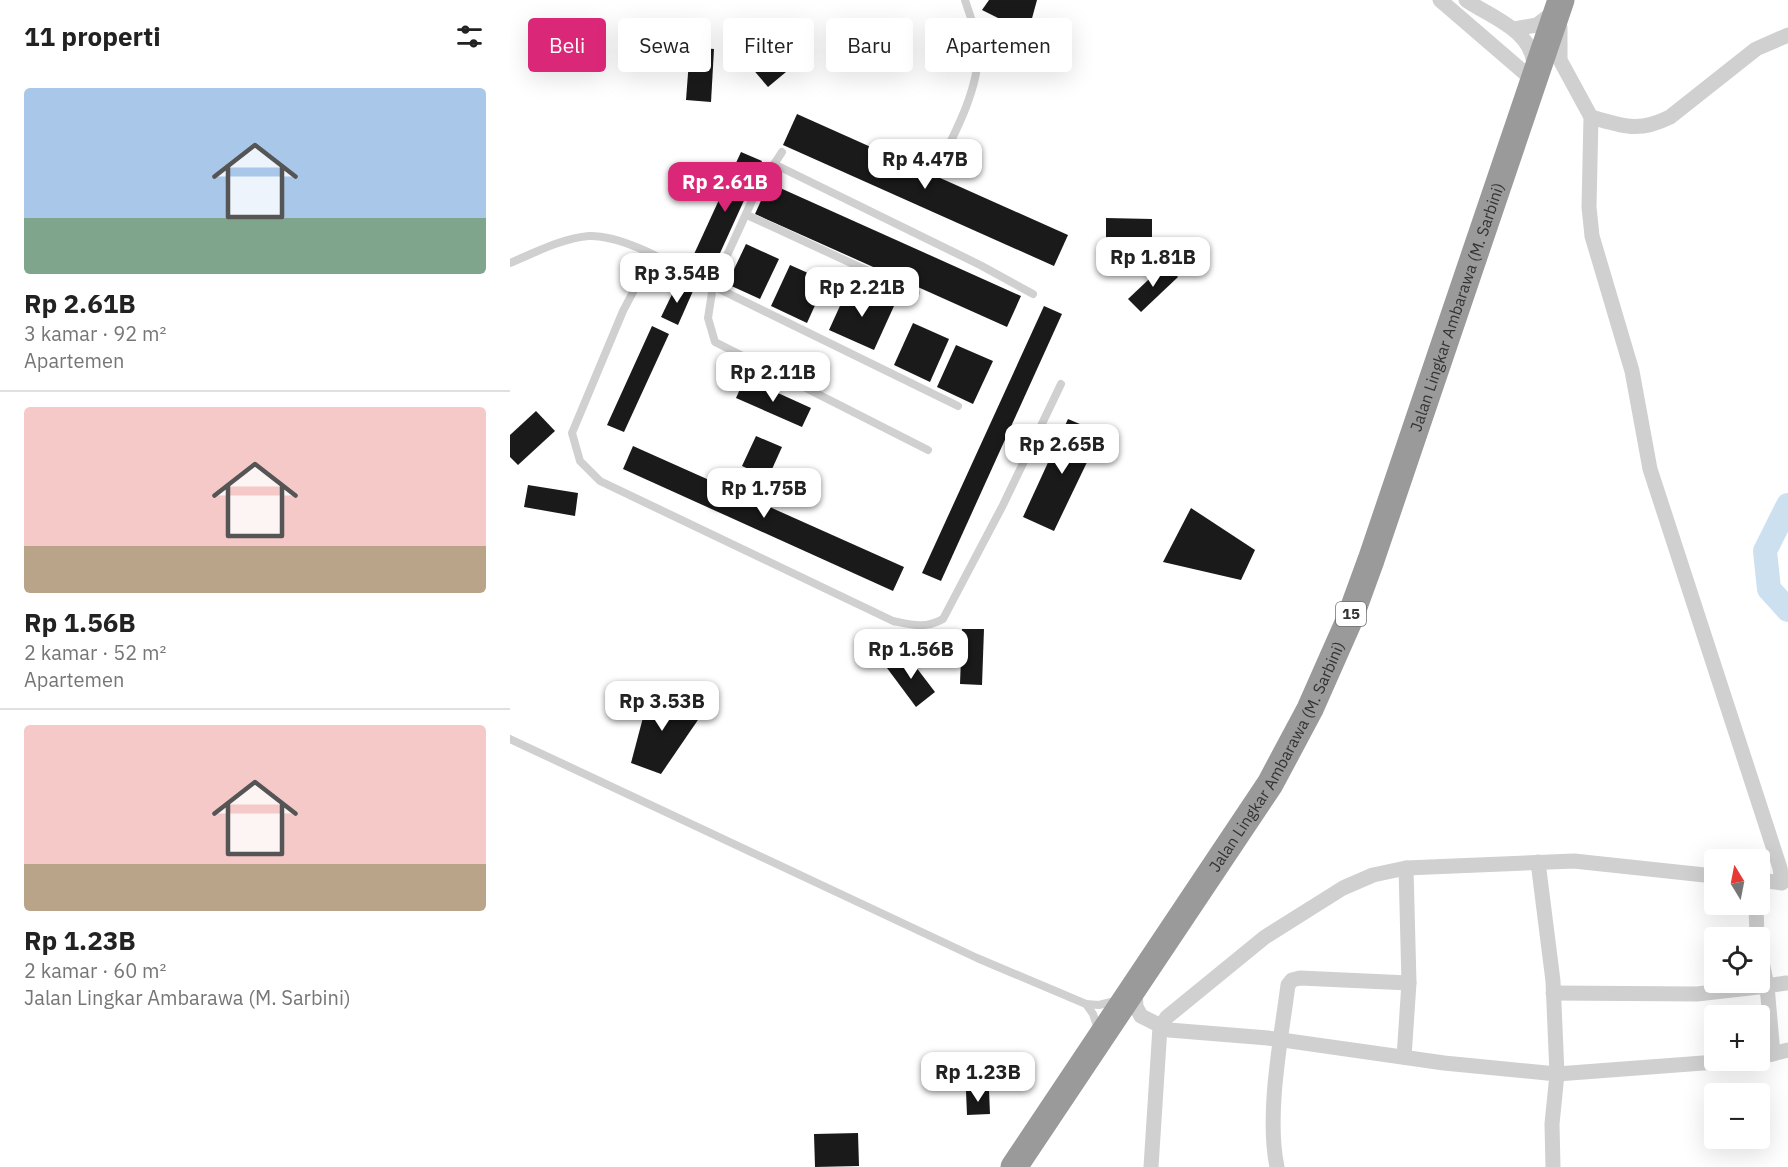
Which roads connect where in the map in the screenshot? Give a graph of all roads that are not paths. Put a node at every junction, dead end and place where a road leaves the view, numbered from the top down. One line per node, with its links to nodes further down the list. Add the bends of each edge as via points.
1 (965, 0): 12 (lane, via 978,50 975,75 955,134)
2 (1440, 0): 8 (street)
3 (1466, 0): 5 (street)
4 (1560, 3): 5 (street, via 1537,25); 7 (street, via 1560,60); 8 (highway, Jalan Lingkar Ambarawa (M. Sarbini) / 15)
5 (1514, 29): 8 (street, via 1530,50)
6 (1781, 38): 9 (street, via 1756,49 1670,117 1655,124 1628,127)
7 (1571, 77): 8 (street, via 1548,72); 9 (street)
8 (1534, 81): 34 (highway, Jalan Lingkar Ambarawa (M. Sarbini) / 15, via 1371,560 1315,699 1270,784)
9 (1591, 117): 27 (street, via 1592,236 1632,371 1650,469)
10 (782, 152): 11 (lane)
11 (774, 164): 13 (lane); 18 (lane)
12 (936, 171)
13 (747, 215): 16 (lane); 17 (lane)
14 (652, 256): 15 (lane, via 605,237 587,236); 16 (lane); 19 (lane, via 623,311 572,434 580,461 600,481 893,621 920,627 942,619)
15 (510, 263)
16 (713, 286): 20 (lane); 21 (lane, via 708,318 715,342)
17 (916, 293)
18 (1033, 294)
19 (1061, 384)
20 (958, 406)
21 (928, 450)
22 (510, 739): 35 (lane, via 977,958)
23 (1538, 862): 24 (street); 25 (street, via 1574,861); 32 (street)
24 (1406, 868): 28 (street); 36 (street, via 1373,875 1343,888 1265,938 1167,1017)
25 (1704, 875)
26 (1770, 881): 27 (street)
27 (1785, 883)
28 (1409, 982): 38 (street, via 1292,980); 40 (street)
29 (1786, 982): 30 (street)
30 (1770, 985)
31 (1704, 992): 32 (street)
32 (1553, 993): 42 (street)
33 (1768, 993): 39 (street)
34 (1135, 999): 35 (lane); 36 (street); 37 (highway, Jalan Lingkar Ambarawa (M. Sarbini) / 15)
35 (1086, 1004): 37 (lane)
36 (1160, 1027): 38 (street); 44 (street)
37 (1102, 1037): 43 (highway, Jalan Lingkar Ambarawa (M. Sarbini) / 15)
38 (1280, 1041): 40 (street); 45 (street, via 1273,1150)
39 (1774, 1054)
40 (1404, 1057): 42 (street)
41 (1704, 1063): 42 (street)
42 (1557, 1074): 46 (street)
43 (1014, 1167)
44 (1151, 1167)
45 (1277, 1167)
46 (1553, 1167)

